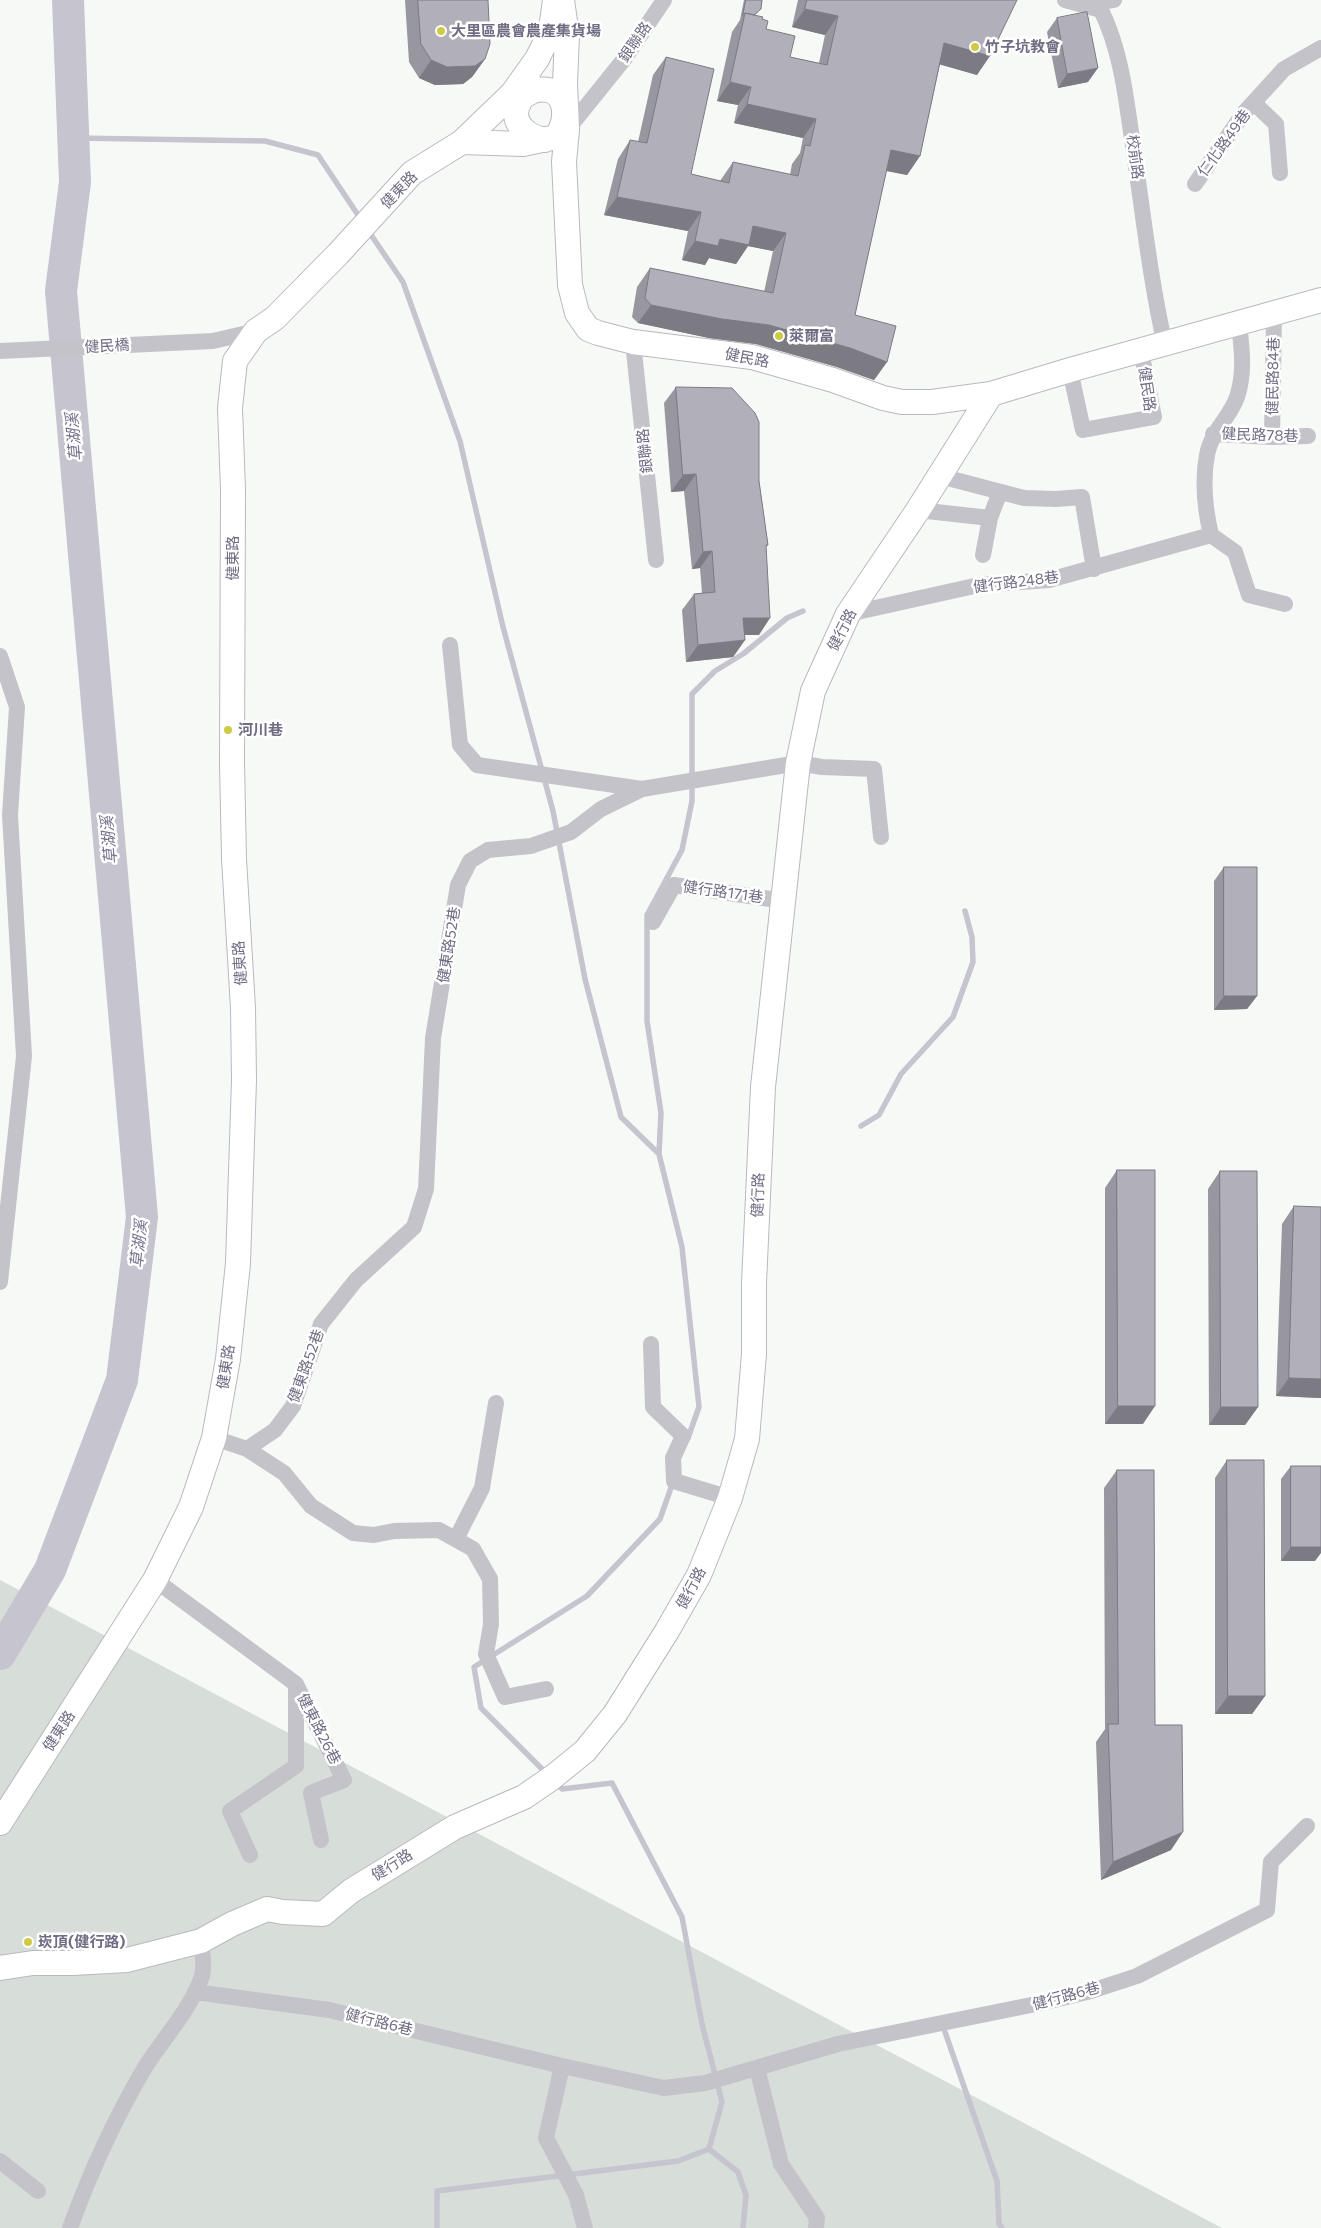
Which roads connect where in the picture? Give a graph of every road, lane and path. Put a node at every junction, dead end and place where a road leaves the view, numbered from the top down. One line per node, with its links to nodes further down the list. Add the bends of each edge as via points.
1 (555, 0): 8 (street, 健東路, via 552,22)
2 (562, 0): 11 (street, 健民路, via 567,36)
3 (664, 0): 11 (street, 銀聯路, via 625,58)
4 (1065, 0): 6 (street)
5 (1114, 0): 6 (street)
6 (1093, 8): 22 (street, 校前路, via 1101,10 1107,22 1122,71 1155,303)
7 (1321, 48): 10 (street, 仁化路49巷, via 1284,69)
8 (537, 59): 9 (street, 健東路); 12 (street, 健東路, via 512,94)
9 (524, 96): 11 (street, via 537,90 553,91); 13 (street, 健東路, via 517,108 518,122)
10 (1254, 103): 14 (street, 仁化路49巷, via 1276,124); 15 (street, 仁化路49巷)
11 (567, 122): 13 (street, via 556,137); 16 (street, 健民路, via 564,162)
12 (462, 142): 13 (street); 20 (street, 健東路, via 412,173 355,237 275,318)
13 (534, 142): 16 (street, 健東路, via 555,166)
14 (1280, 174)
15 (1195, 184)
16 (567, 188): 21 (street, 健民路, via 570,285 576,313 588,329)
17 (1321, 300): 18 (street, 健民路)
18 (1274, 314): 19 (street, 健民路); 29 (street, 健民路84巷)
19 (1239, 324): 22 (street, 健民路); 27 (street, 健民路78巷, via 1243,361 1236,398)
20 (256, 331): 23 (street, 健民橋, via 214,341); 50 (street, 健東路, via 235,362 230,408 234,849 244,1080 238,1263 228,1359)
21 (633, 342): 26 (street, 健民路, via 752,357 902,402 932,402); 36 (street, 銀聯路)
22 (1165, 344): 24 (street, 健民路)
23 (0, 351)
24 (1141, 351): 25 (street, 健民路); 25 (street, 健民路, via 1154,416 1083,430)
25 (1070, 370): 26 (street, 健民路)
26 (991, 394): 30 (street, 健行路)
27 (1214, 434): 29 (street, 健民路78巷); 34 (street, 健民路78巷, via 1207,455 1204,506)
28 (1308, 436): 29 (street, 健民路78巷)
29 (1272, 437)
30 (940, 476): 31 (street); 32 (street, 健行路)
31 (1000, 492): 33 (street); 37 (street, via 1024,498 1082,497)
32 (918, 510): 33 (street); 39 (street, 健行路)
33 (990, 518): 35 (street)
34 (1210, 535): 37 (street, 健行路248巷); 38 (street, via 1235,552 1249,595)
35 (983, 555)
36 (656, 560)
37 (1094, 569): 39 (street, 健行路248巷, via 1049,580 978,585)
38 (1284, 604)
39 (848, 614): 42 (street, 健行路, via 813,691)
40 (450, 644): 43 (street, via 460,745 477,765)
41 (0, 656): 47 (street, via 17,707 10,815 24,1056)
42 (798, 763): 43 (street); 44 (street, via 874,769); 45 (street, 健行路)
43 (642, 789): 51 (street, 健東路52巷, via 601,809 571,832 531,846 488,850 470,862 458,885 433,1038 426,1189 414,1227 356,1280 321,1324 293,1406 275,1430)
44 (882, 836)
45 (784, 901): 46 (street, 健行路171巷, via 674,885); 52 (street, 健行路, via 763,1088 751,1401 747,1439)
46 (653, 922)
47 (0, 1282)
48 (651, 1344): 52 (street, via 653,1407 683,1436 674,1458 674,1481)
49 (496, 1403): 53 (street, via 482,1488)
50 (214, 1438): 51 (street); 54 (street, 健東路, via 191,1507)
51 (247, 1449): 53 (street, via 284,1473 311,1506 353,1533 374,1535 439,1530)
52 (730, 1498): 61 (street, 健行路, via 695,1584 615,1714 585,1751 524,1797 455,1827 351,1891 323,1914 266,1909)
53 (456, 1539): 56 (street, via 473,1549 490,1579 491,1624 486,1654 505,1697)
54 (155, 1580): 55 (street, 健東路26巷); 57 (street, 健東路)
55 (296, 1684): 59 (street, 健東路26巷, via 344,1780 311,1793); 60 (street, 健東路26巷, via 296,1766 230,1811)
56 (546, 1689)
57 (0, 1823)
58 (1307, 1826): 65 (street, 健行路6巷, via 1271,1862 1267,1910 1137,1976 1046,2002 838,2044)
59 (321, 1840)
60 (250, 1855)
61 (201, 1942): 62 (street, 健行路, via 127,1960 33,1963); 63 (street, via 203,1974)
62 (0, 1968)
63 (194, 1992): 64 (street, 健行路6巷, via 329,2010); 68 (street, via 177,2024 145,2068 105,2141)
64 (562, 2066): 65 (street, 健行路6巷, via 664,2088 705,2083); 69 (street, via 546,2138 576,2195)
65 (757, 2068): 70 (street, via 781,2164 818,2218)
66 (0, 2161): 67 (street)
67 (38, 2191)
68 (70, 2228)
69 (585, 2228)
70 (816, 2228)

